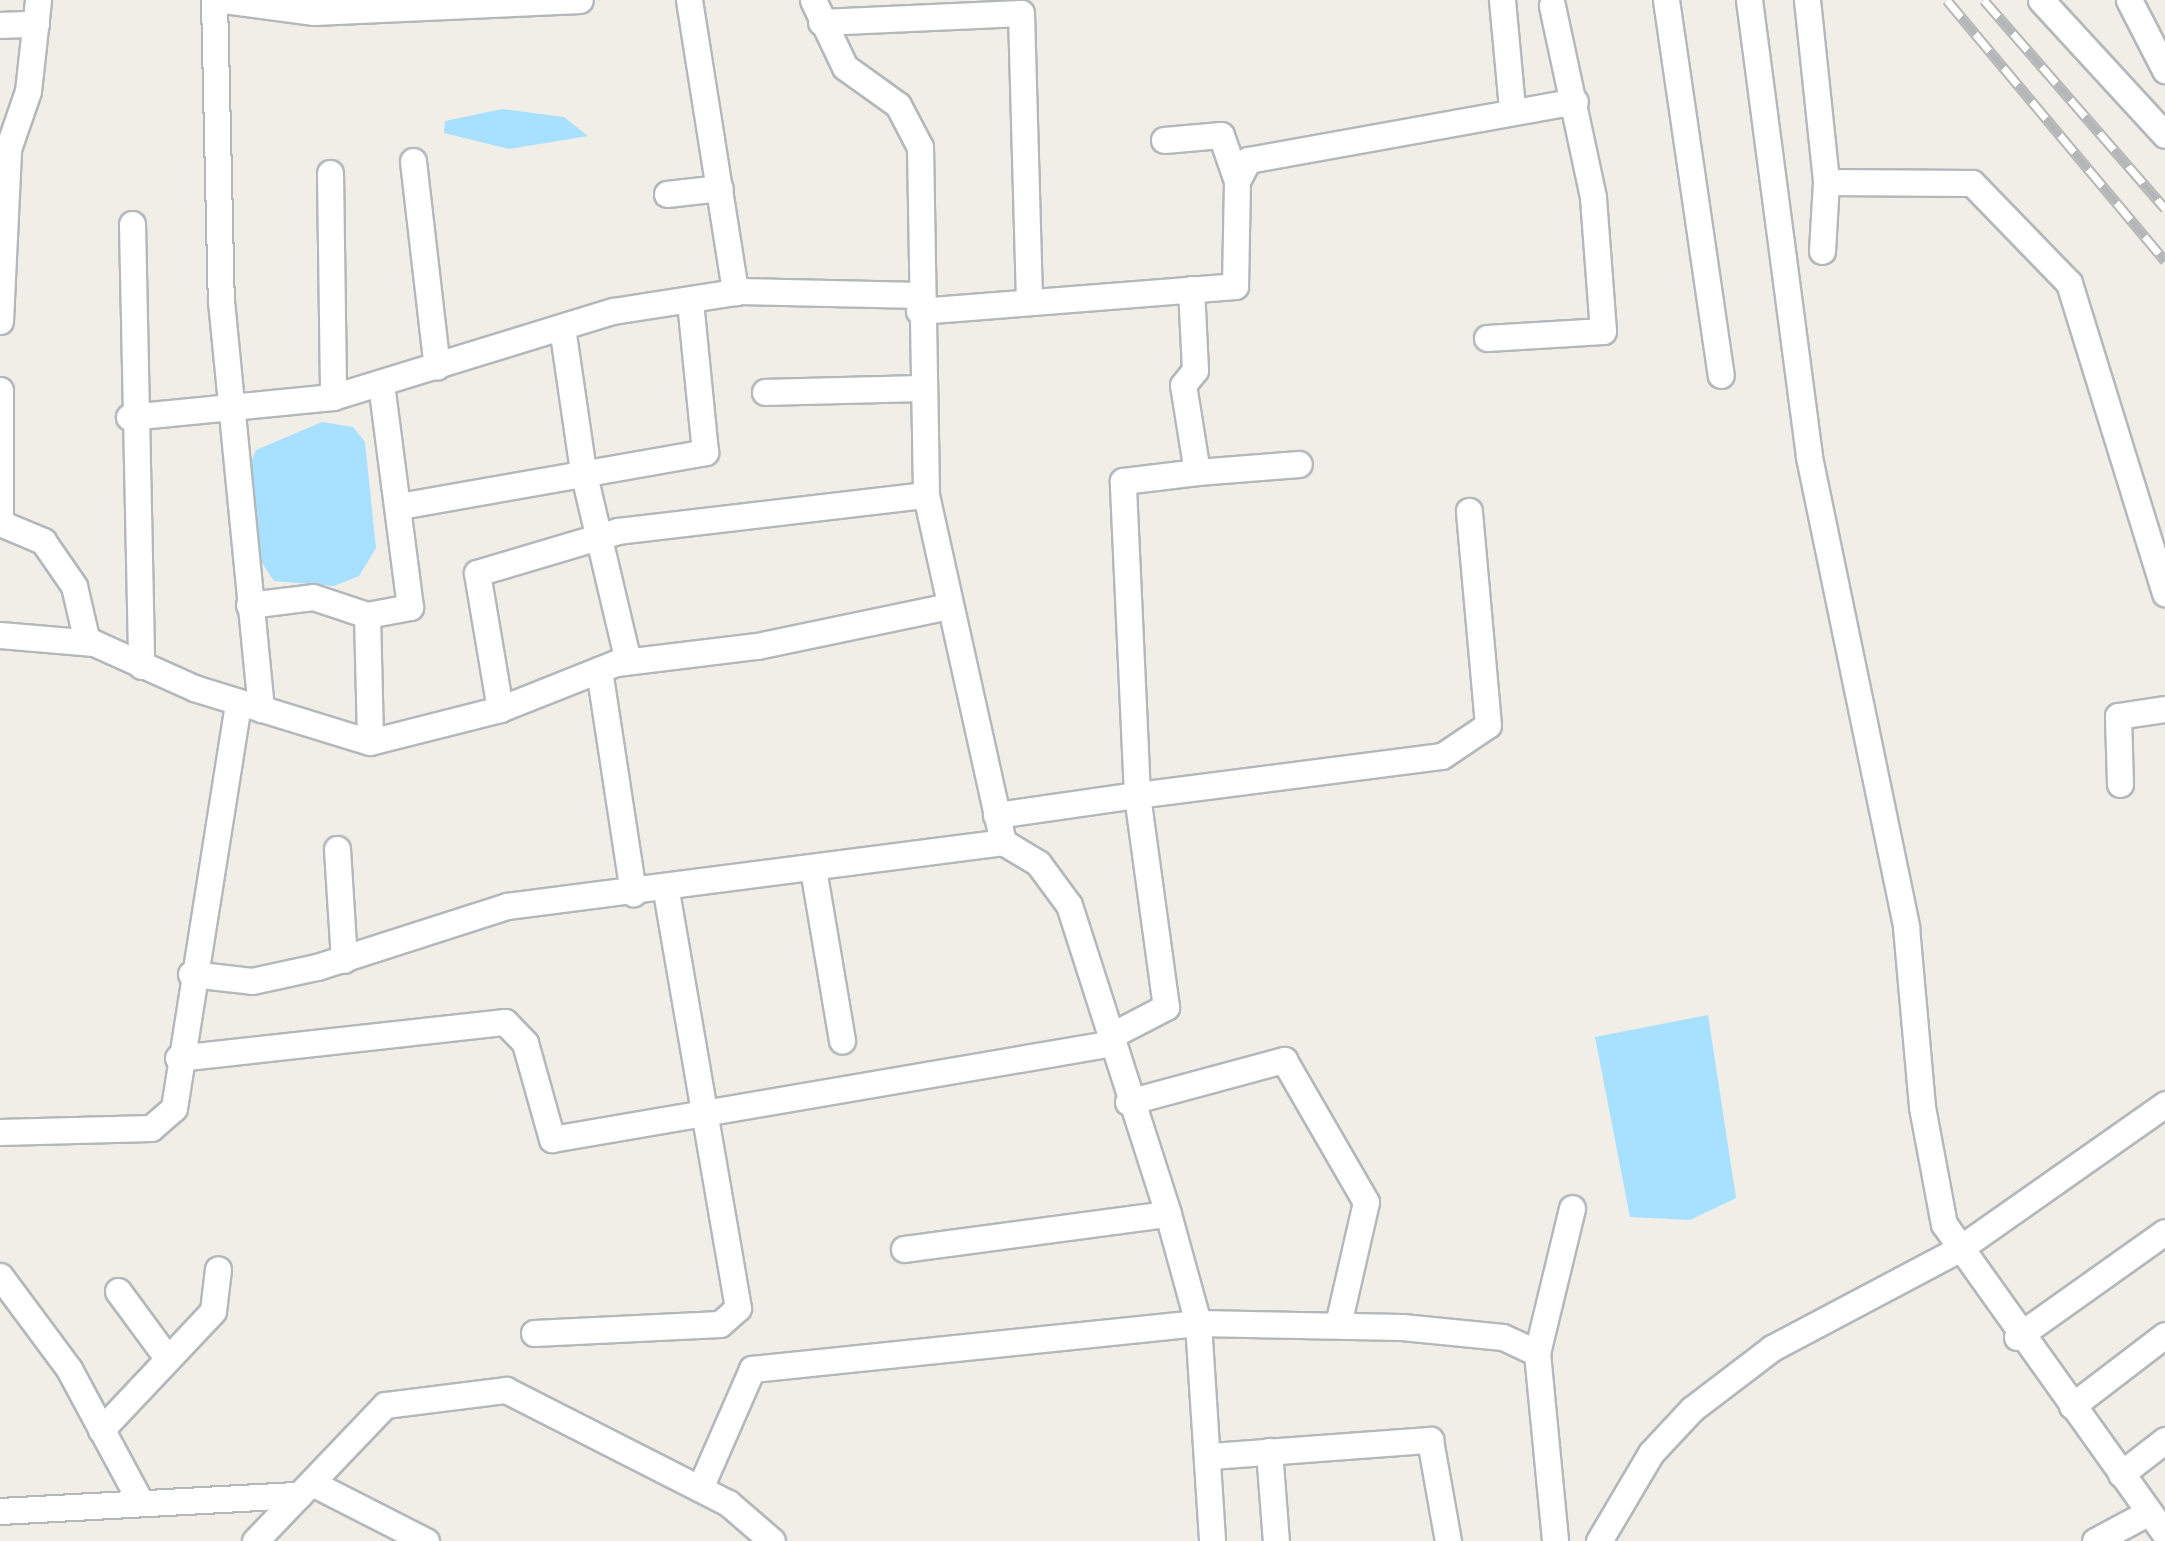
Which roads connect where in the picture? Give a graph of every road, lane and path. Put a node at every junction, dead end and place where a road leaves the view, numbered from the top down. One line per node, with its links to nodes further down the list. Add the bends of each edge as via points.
1 (214, 0): 46 (street, via 220,301)
2 (224, 0): 11 (street)
3 (580, 0): 12 (street)
4 (689, 0): 27 (street)
5 (1502, 0): 19 (street)
6 (1666, 0): 40 (street)
7 (1749, 0): 90 (street, via 1809,456 1906,927 1931,1176)
8 (1807, 0): 26 (street)
9 (2041, 0): 21 (street)
10 (2129, 0): 17 (street)
11 (234, 1): 12 (street, via 314,12)
12 (536, 2)
13 (1552, 6): 18 (street)
14 (817, 11): 33 (street, via 1021,13); 35 (street, via 845,67 911,121 920,147)
15 (37, 12): 16 (street); 20 (street, via 28,91)
16 (0, 25)
17 (2165, 70)
18 (1575, 101): 19 (street); 38 (street, via 1603,330)
19 (1512, 108): 25 (street, via 1306,143 1248,160)
20 (5, 135): 36 (street)
21 (2165, 135)
22 (1164, 140): 25 (street, via 1221,135)
23 (413, 161): 39 (street)
24 (330, 173): 45 (street)
25 (1236, 181): 31 (street, via 1239,283)
26 (1826, 182): 30 (street); 56 (street, via 1972,183 2069,282)
27 (720, 188): 28 (street); 32 (street)
28 (666, 194)
29 (132, 224): 47 (street)
30 (1822, 251)
31 (1191, 289): 33 (street); 50 (street, via 1195,370 1183,385)
32 (735, 292): 34 (street); 35 (street)
33 (1029, 299): 35 (street)
34 (690, 301): 37 (street); 49 (street, via 705,452)
35 (919, 303): 42 (street)
36 (0, 321)
37 (562, 327): 39 (street); 49 (street)
38 (1488, 338)
39 (437, 367): 41 (street)
40 (1722, 375)
41 (381, 382): 45 (street); 52 (street)
42 (919, 388): 44 (street); 51 (street)
43 (0, 390): 54 (street)
44 (765, 392)
45 (333, 397): 46 (street)
46 (234, 404): 47 (street); 57 (street)
47 (129, 417): 63 (street)
48 (1300, 464): 50 (street)
49 (583, 471): 52 (street); 55 (street)
50 (1197, 472): 70 (street, via 1123,480)
51 (926, 495): 55 (street); 58 (street)
52 (400, 506): 59 (street, via 410,607)
53 (1469, 511): 70 (street, via 1488,726 1442,756)
54 (0, 523): 61 (street, via 43,541 74,586)
55 (597, 540): 62 (street); 66 (street, via 477,573)
56 (2165, 593)
57 (249, 606): 59 (street, via 313,597); 65 (street)
58 (944, 606): 62 (street); 71 (street)
59 (367, 615): 68 (street)
60 (0, 634): 61 (street)
61 (87, 642): 63 (street)
62 (628, 661): 64 (street)
63 (141, 666): 65 (street)
64 (599, 670): 66 (street); 76 (street)
65 (250, 706): 68 (street); 78 (street)
66 (500, 708): 68 (street)
67 (2165, 709): 69 (street, via 2118,716)
68 (370, 742)
69 (2120, 784)
70 (1138, 795): 71 (street); 79 (street, via 1166,1007)
71 (996, 815): 72 (street)
72 (1003, 842): 74 (street); 79 (street, via 1038,864 1069,904)
73 (337, 848): 77 (street)
74 (813, 869): 75 (street); 80 (street)
75 (666, 892): 76 (street); 84 (street)
76 (632, 893): 77 (street, via 507,906)
77 (344, 960): 78 (street, via 252,981)
78 (191, 974): 81 (street)
79 (1112, 1039): 82 (street); 84 (street)
80 (842, 1041)
81 (178, 1058): 84 (street, via 504,1022 525,1042 546,1136); 85 (street, via 174,1108 151,1128)
82 (1128, 1102): 87 (street); 95 (street, via 1284,1060 1366,1202)
83 (2165, 1104): 90 (street)
84 (706, 1118): 96 (street, via 734,1318)
85 (0, 1132)
86 (1572, 1208): 99 (street)
87 (1168, 1214): 89 (street); 94 (street)
88 (2165, 1232): 98 (street)
89 (904, 1249)
90 (1960, 1249): 98 (street); 120 (street, via 1772,1348 1692,1409 1651,1453)
91 (218, 1269): 100 (street, via 213,1312)
92 (0, 1276): 102 (street)
93 (118, 1291): 100 (street)
94 (1198, 1323): 95 (street); 105 (street); 107 (street, via 752,1369)
95 (1338, 1324): 99 (street, via 1503,1337)
96 (534, 1333)
97 (2165, 1335): 101 (street)
98 (2017, 1337): 101 (street)
99 (1536, 1353): 119 (street)
100 (168, 1359): 102 (street)
101 (2072, 1406): 106 (street)
102 (101, 1430): 109 (street)
103 (2165, 1440): 106 (street)
104 (1269, 1451): 105 (street); 117 (street); 118 (street, via 1430,1440)
105 (1210, 1456): 116 (street)
106 (2121, 1474): 111 (street)
107 (700, 1488): 108 (street, via 506,1390 385,1405); 115 (street)
108 (306, 1489): 109 (street); 113 (street); 114 (street)
109 (140, 1501): 110 (street)
110 (0, 1511)
111 (2150, 1512): 112 (street); 121 (street)
112 (2165, 1534)
113 (255, 1541)
114 (426, 1541)
115 (772, 1541)
116 (1212, 1541)
117 (1276, 1541)
118 (1448, 1541)
119 (1555, 1541)
120 (1599, 1541)
121 (2095, 1541)

